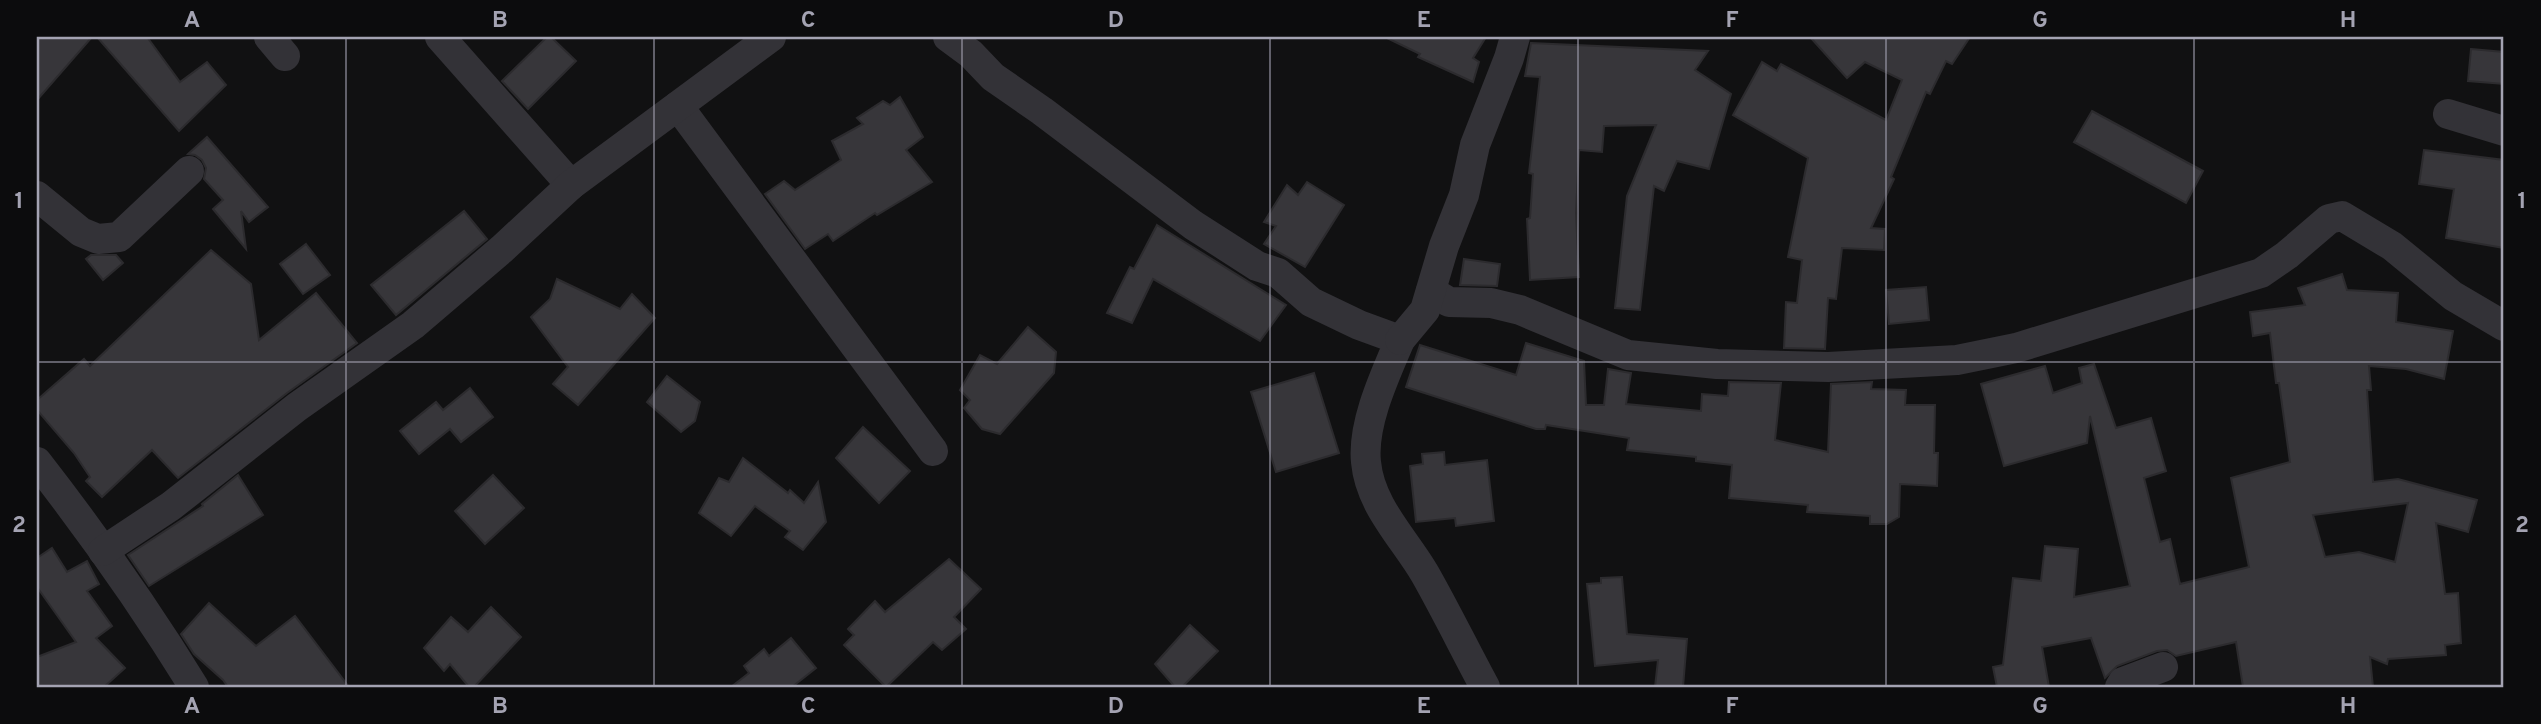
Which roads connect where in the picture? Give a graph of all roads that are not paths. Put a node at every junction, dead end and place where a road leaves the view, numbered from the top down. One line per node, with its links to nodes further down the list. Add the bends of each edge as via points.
1 (440, 37): 9 (street)
2 (771, 37): 5 (street)
3 (948, 37): 13 (street, via 993,78 1193,225 1257,266 1278,273 1311,302)
4 (1515, 37): 11 (street, via 1475,145 1464,195)
5 (678, 106): 9 (street); 14 (street)
6 (2448, 114): 7 (street)
7 (2504, 131)
8 (189, 171): 10 (street, via 119,237 98,239 80,232)
9 (571, 185): 16 (street, via 413,325)
10 (37, 197)
11 (1431, 291): 12 (street, via 1449,302 1491,303 1520,310 1628,355 1717,364 1814,366 1957,360 2028,344 2261,273 2329,219 2342,216 2392,246 2453,296); 13 (street, via 1424,310)
12 (2504, 326)
13 (1400, 340): 19 (street, via 1368,436 1366,461 1373,495 1424,573)
14 (933, 451)
15 (37, 462): 16 (street)
16 (103, 551): 18 (street)
17 (2163, 667): 20 (street)
18 (194, 687)
19 (1485, 687)
20 (2120, 687)

